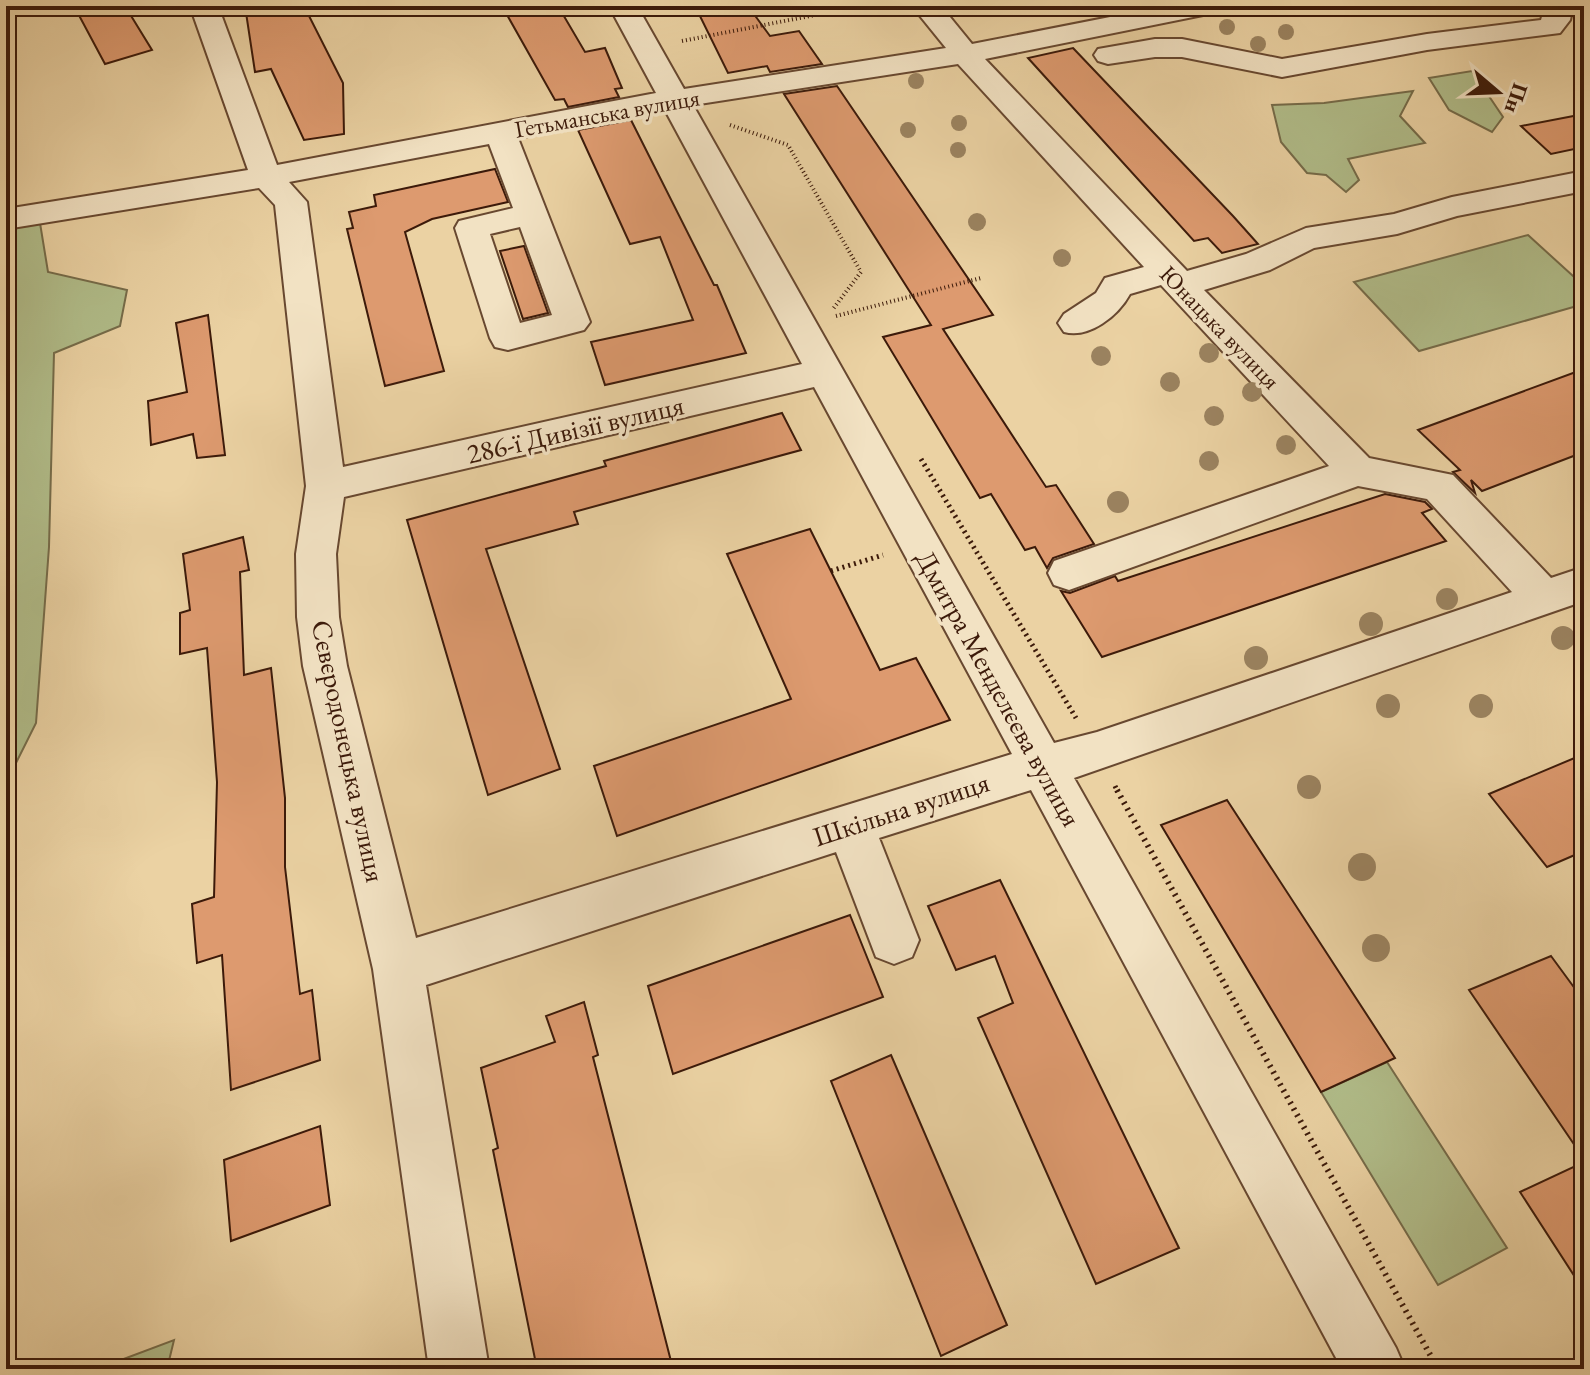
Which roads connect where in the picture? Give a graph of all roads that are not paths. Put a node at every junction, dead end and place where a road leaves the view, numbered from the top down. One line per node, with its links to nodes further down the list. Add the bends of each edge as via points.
1 (204, 6): 12 (street, Сєвєродонецька вулиця)
2 (623, 6): 10 (street, Дмитра Менделєєва вулиця)
3 (926, 6): 8 (street, Юнацька вулиця)
4 (1208, 6): 8 (street, Гетьманська вулиця)
5 (1559, 6): 9 (street, via 1550,27 1282,68 1182,48)
6 (1577, 6): 7 (street)
7 (1584, 10)
8 (965, 54): 10 (street, Гетьманська вулиця); 16 (street, Юнацька вулиця)
9 (1108, 55)
10 (674, 99): 11 (street, Гетьманська вулиця); 18 (street, Дмитра Менделєєва вулиця)
11 (500, 132): 12 (street, Гетьманська вулиця); 14 (street)
12 (266, 177): 15 (street, Гетьманська вулиця); 20 (street, Сєвєродонецька вулиця, via 291,202)
13 (1584, 181): 16 (street, via 1306,239 1258,262)
14 (531, 214)
15 (6, 219)
16 (1174, 279): 17 (street, via 1117,286 1109,301); 19 (street, Юнацька вулиця)
17 (1076, 323)
18 (824, 372): 20 (street, 286-ї Дивізії вулиця); 23 (street, Дмитра Менделєєва вулиця)
19 (1357, 471): 21 (street); 22 (street, via 1439,486)
20 (326, 486): 26 (street, Сєвєродонецька вулиця, via 316,554 325,666)
21 (1069, 573)
22 (1564, 592): 23 (street, Шкільна вулиця, via 1097,752)
23 (1041, 765): 24 (street, Шкільна вулиця); 28 (street, Дмитра Менделєєва вулиця)
24 (850, 826): 25 (street); 26 (street, Шкільна вулиця)
25 (894, 940)
26 (398, 969): 27 (street, Сєвєродонецька вулиця)
27 (459, 1369)
28 (1375, 1369)

